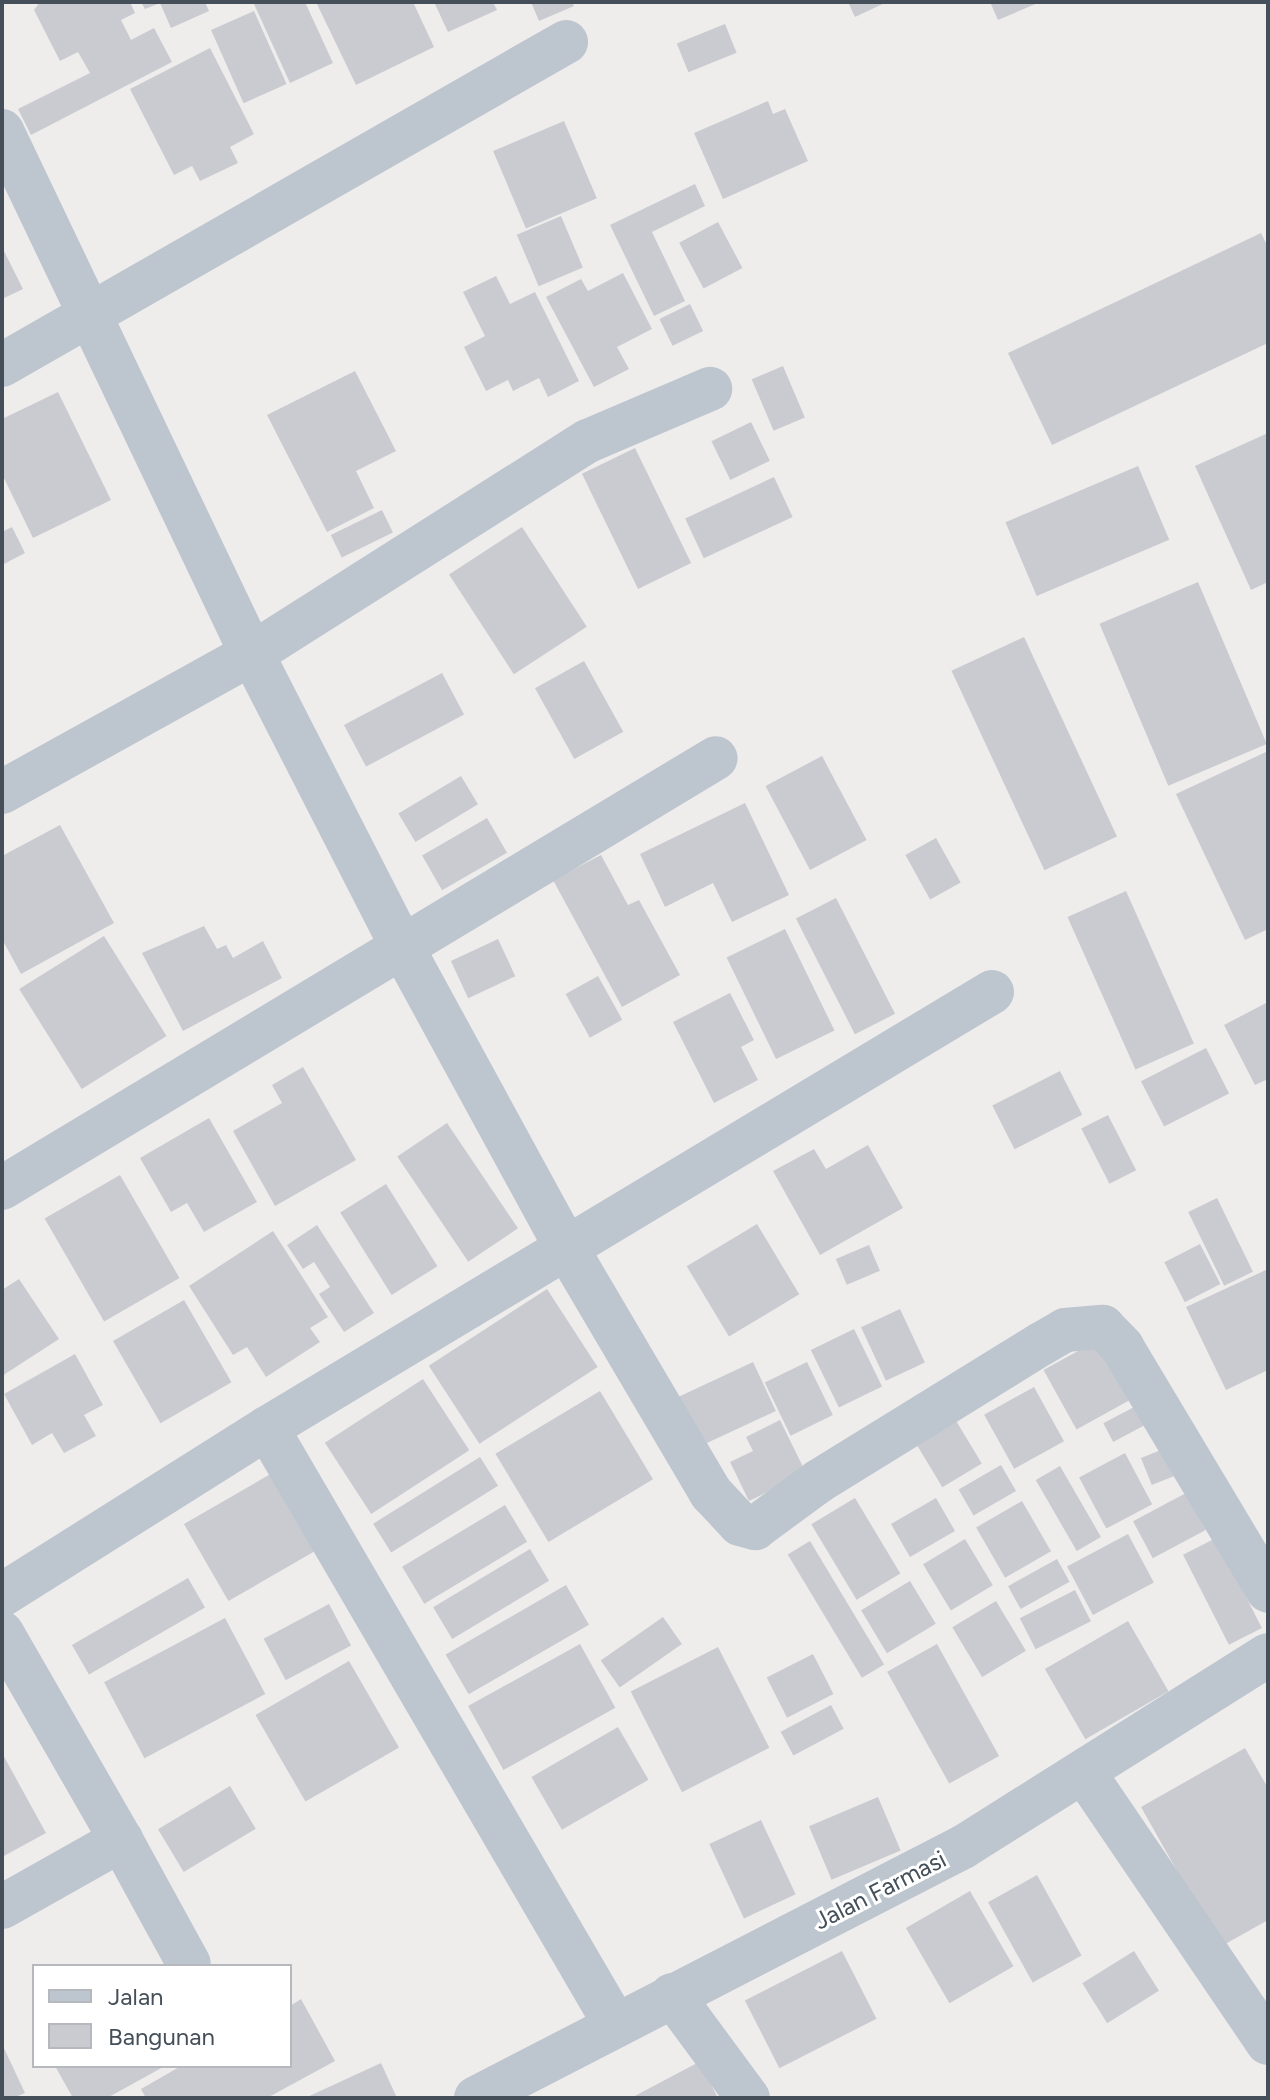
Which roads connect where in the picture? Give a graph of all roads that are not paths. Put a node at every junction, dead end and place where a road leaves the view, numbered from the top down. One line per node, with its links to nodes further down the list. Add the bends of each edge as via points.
1 (566, 42): 3 (street)
2 (2, 131): 3 (street)
3 (89, 310): 4 (street); 6 (street)
4 (2, 365)
5 (710, 389): 6 (street, via 588,441)
6 (255, 652): 8 (street); 9 (street)
7 (716, 758): 9 (street)
8 (2, 792)
9 (400, 943): 11 (street); 12 (street)
10 (992, 992): 12 (street)
11 (2, 1188)
12 (566, 1247): 13 (street); 14 (street, via 711,1493 740,1524 755,1528 819,1481 1002,1368 1065,1330 1088,1324 1103,1327 1122,1347)
13 (267, 1428): 15 (street); 23 (street)
14 (1268, 1591)
15 (2, 1595)
16 (2, 1633): 19 (street)
17 (1268, 1655): 18 (street, Jalan Farmasi)
18 (1085, 1774): 22 (street, Jalan Farmasi, via 963,1847); 24 (street)
19 (121, 1840): 20 (street); 21 (street)
20 (2, 1907)
21 (189, 1964)
22 (672, 1995): 23 (street, Jalan Farmasi); 26 (street)
23 (616, 2026): 25 (street, Jalan Farmasi)
24 (1268, 2043)
25 (476, 2098)
26 (748, 2098)

